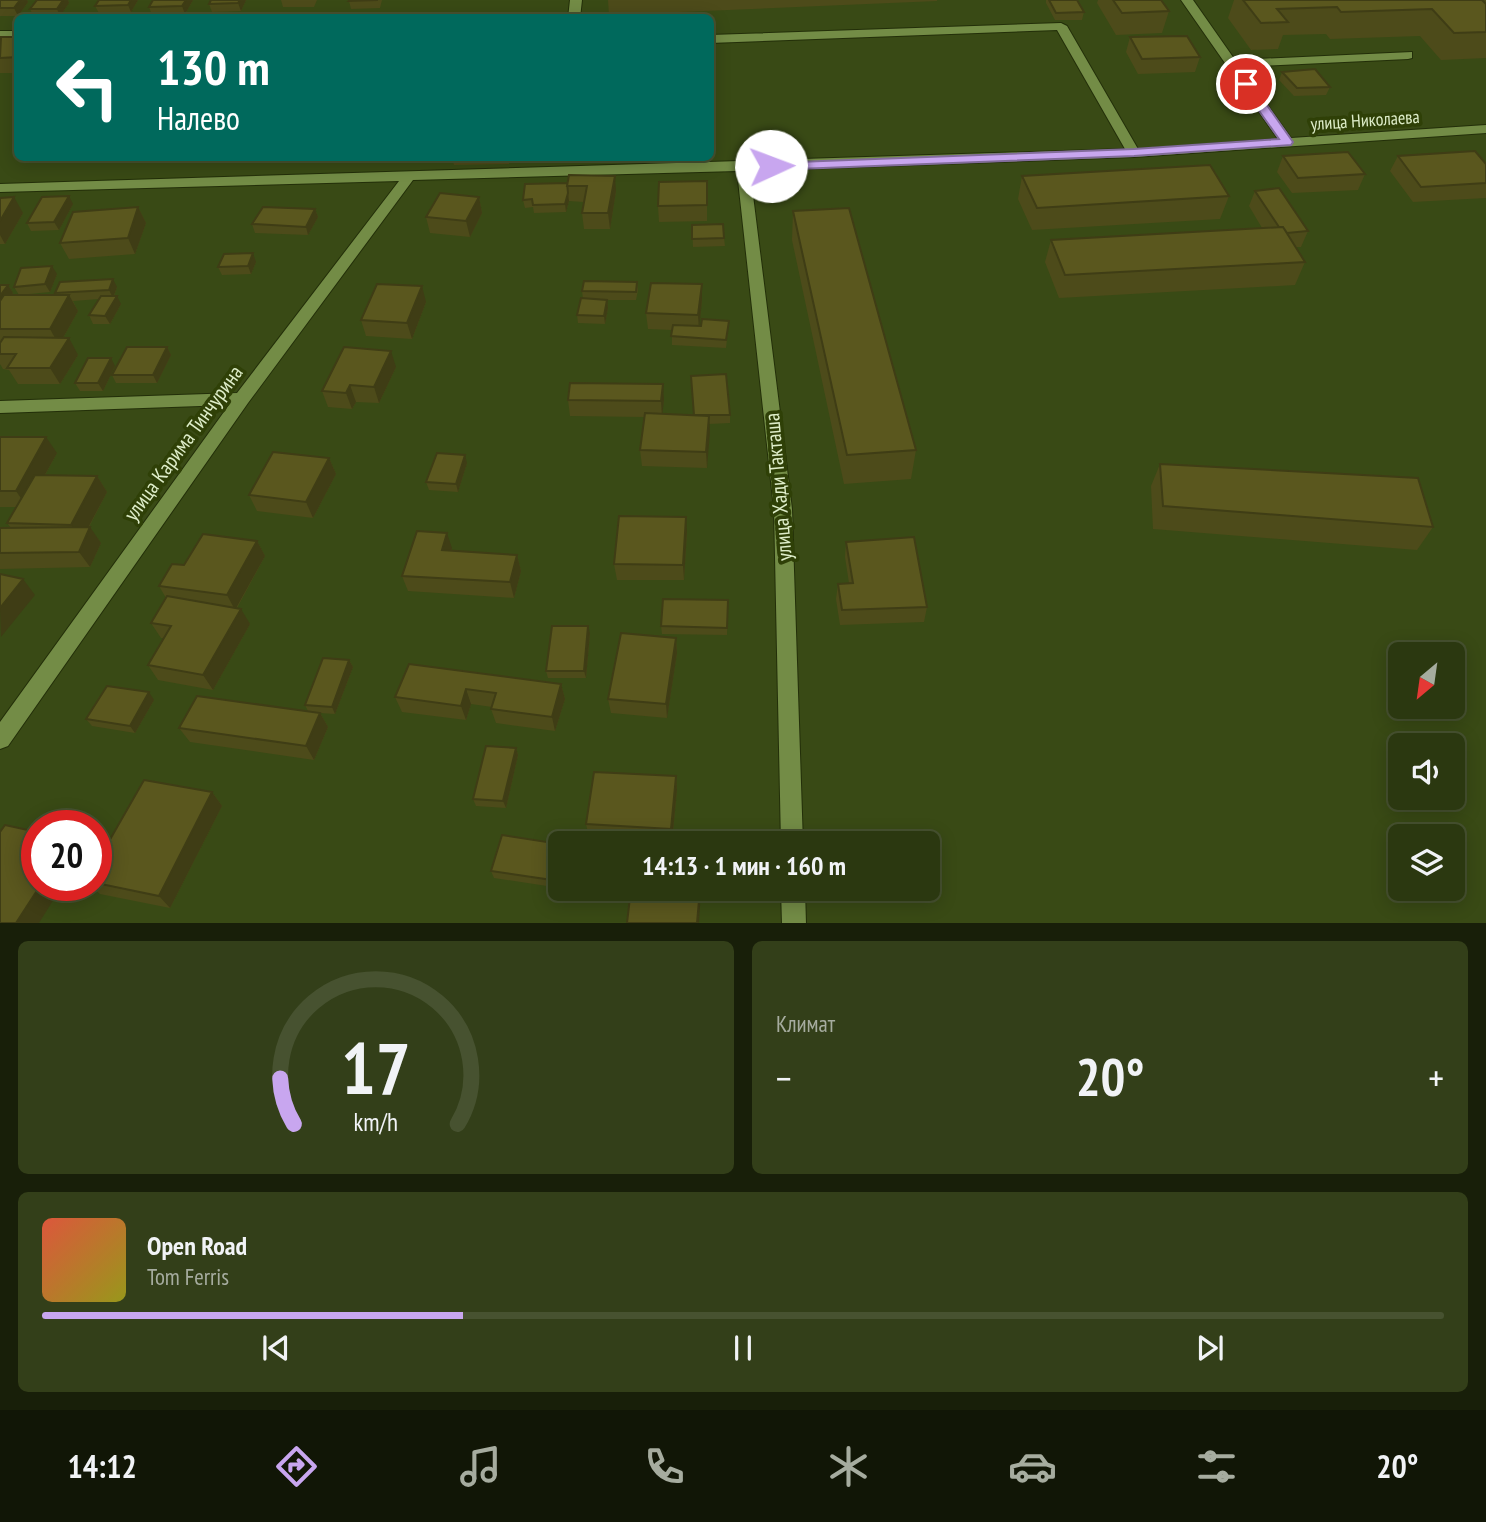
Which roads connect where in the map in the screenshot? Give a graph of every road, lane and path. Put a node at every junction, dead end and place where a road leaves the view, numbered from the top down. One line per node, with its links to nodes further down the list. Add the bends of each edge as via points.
1 (1187, 0): 4 (street)
2 (714, 39): 7 (street, via 1061,26)
3 (1408, 55): 4 (street)
4 (1232, 64): 6 (street)
5 (1486, 129): 6 (street, улица Николаева)
6 (1287, 142): 7 (street, улица Николаева)
7 (1134, 153): 9 (street, улица Николаева)
8 (714, 157): 9 (street)
9 (743, 167): 10 (street, улица Николаева); 15 (street, улица Хади Такташа, via 783,509)
10 (408, 178): 11 (street, улица Николаева); 12 (street, улица Карима Тинчурина)
11 (0, 188)
12 (242, 399): 13 (street); 14 (street, улица Карима Тинчурина)
13 (0, 407)
14 (0, 739)
15 (792, 831)
16 (793, 901): 17 (street)
17 (794, 923)

